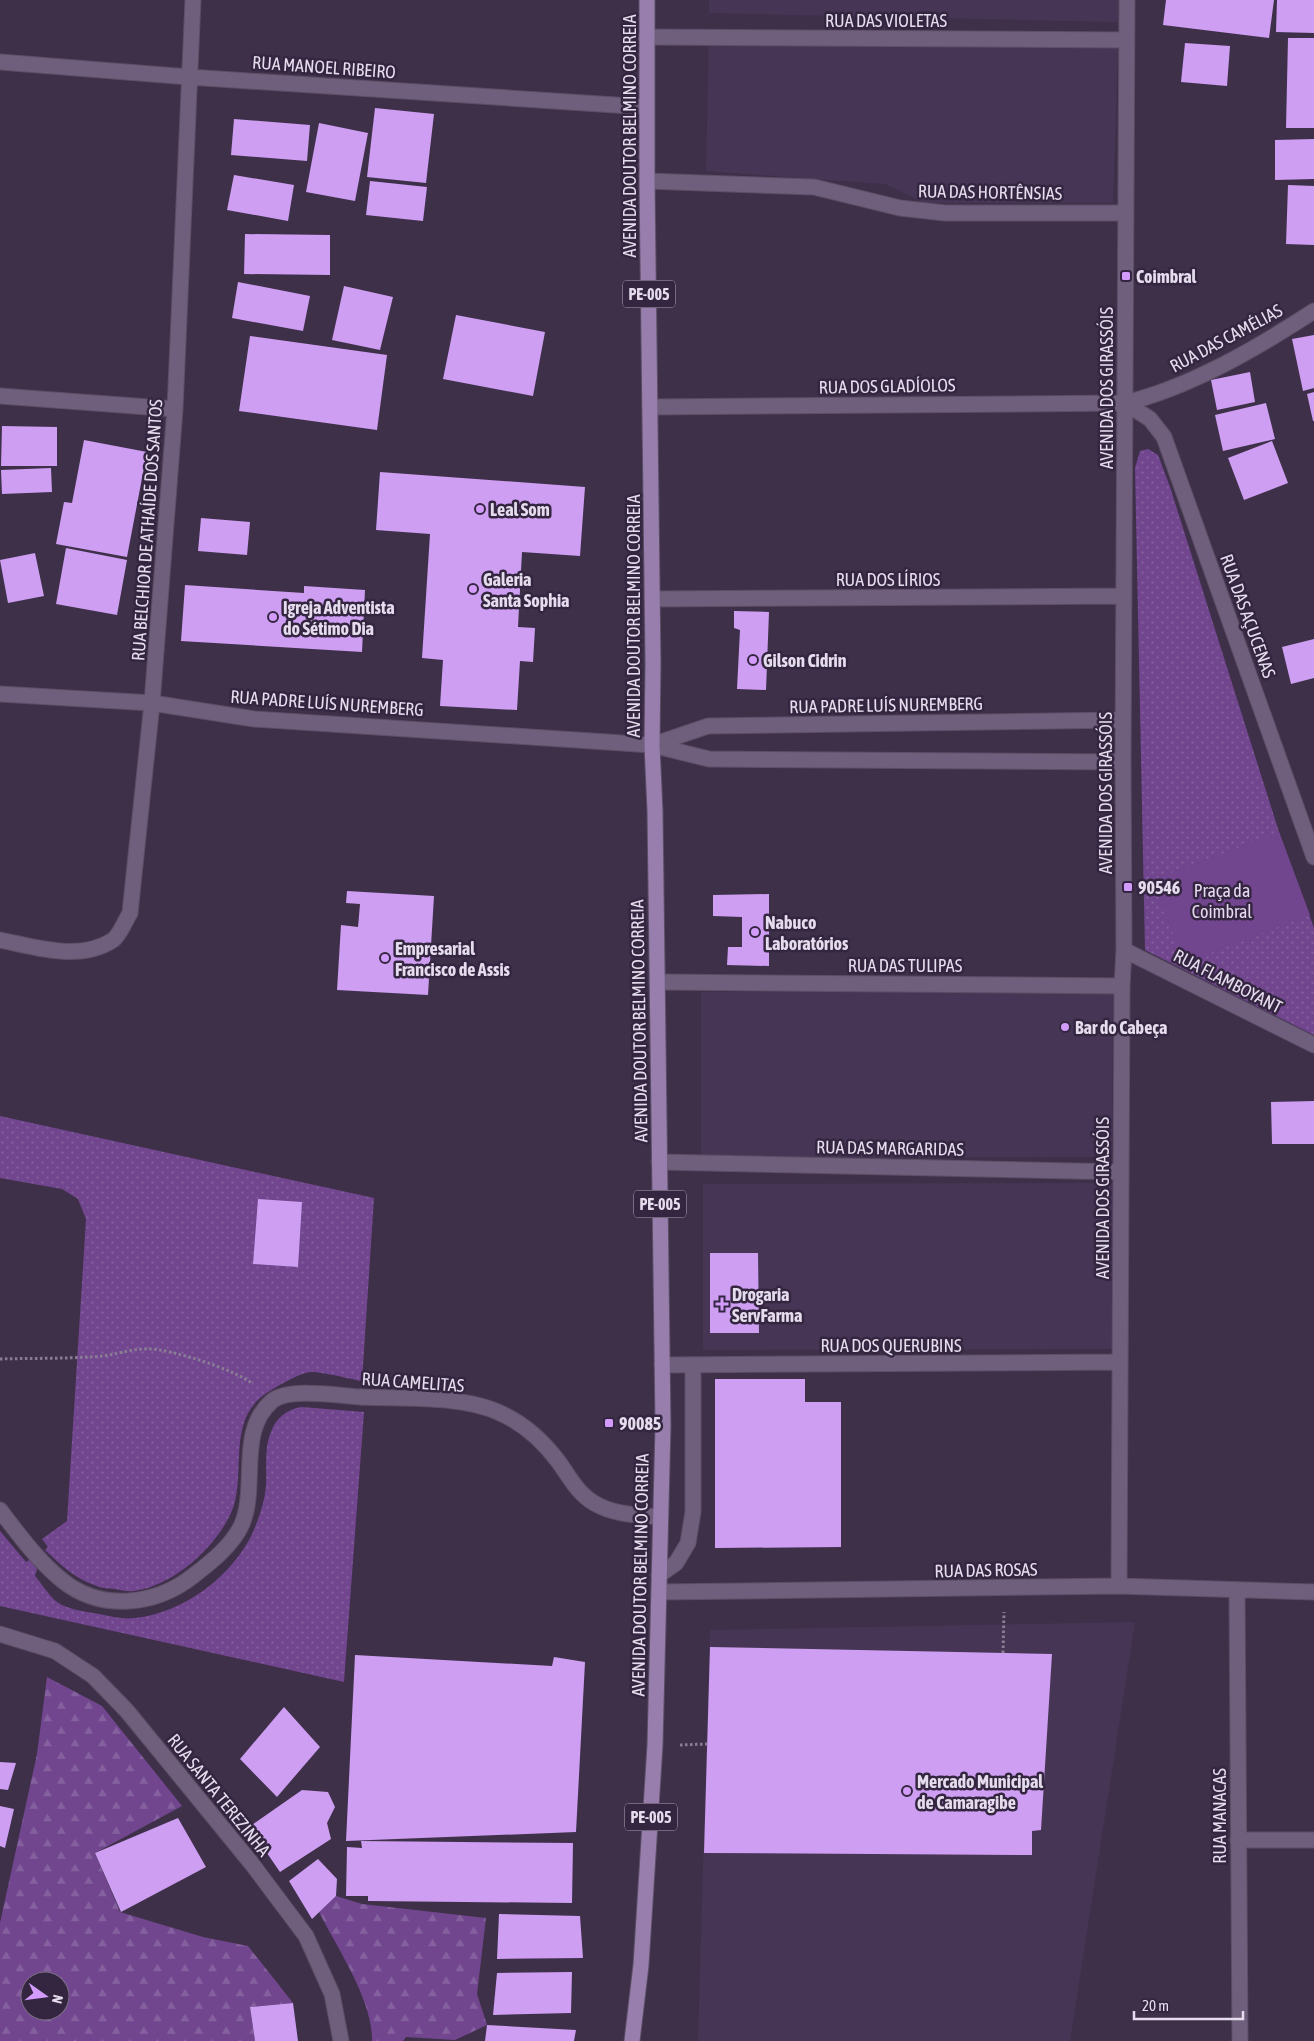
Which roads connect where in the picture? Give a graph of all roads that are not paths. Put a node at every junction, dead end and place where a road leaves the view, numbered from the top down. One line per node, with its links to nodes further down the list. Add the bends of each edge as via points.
1 (193, 0): 7 (street, RUA BELCHIOR DE ATHAÍDE DOS SANTOS)
2 (647, 0): 4 (main road, AVENIDA DOUTOR BELMINO CORREIA / PE-005)
3 (1127, 0): 5 (street, AVENIDA DOS GIRASSÓIS)
4 (646, 37): 5 (street, RUA DAS VIOLETAS); 8 (main road, AVENIDA DOUTOR BELMINO CORREIA / PE-005)
5 (1127, 40): 10 (street, AVENIDA DOS GIRASSÓIS)
6 (0, 62): 7 (street, RUA MANOEL RIBEIRO)
7 (189, 77): 8 (street, RUA MANOEL RIBEIRO); 15 (street, RUA BELCHIOR DE ATHAÍDE DOS SANTOS)
8 (646, 107): 9 (main road, AVENIDA DOUTOR BELMINO CORREIA / PE-005)
9 (647, 181): 10 (street, RUA DAS HORTÊNSIAS, via 814,187 900,208 945,213); 14 (main road, AVENIDA DOUTOR BELMINO CORREIA / PE-005)
10 (1126, 213): 13 (street, AVENIDA DOS GIRASSÓIS)
11 (1314, 311): 13 (street, RUA DAS CAMÉLIAS, via 1208,373 1149,397)
12 (0, 396): 15 (street)
13 (1125, 403): 14 (street, RUA DOS GLADÍOLOS); 16 (street, AVENIDA DOS GIRASSÓIS); 23 (street, RUA DAS AÇUCENAS, via 1150,419 1164,437)
14 (650, 407): 17 (main road, AVENIDA DOUTOR BELMINO CORREIA / PE-005)
15 (176, 409): 19 (street, RUA BELCHIOR DE ATHAÍDE DOS SANTOS)
16 (1124, 596): 17 (street, RUA DOS LÍRIOS); 20 (street, AVENIDA DOS GIRASSÓIS)
17 (652, 599): 21 (main road, AVENIDA DOUTOR BELMINO CORREIA / PE-005)
18 (0, 694): 19 (street, RUA PADRE LUÍS NUREMBERG)
19 (152, 703): 21 (street, RUA PADRE LUÍS NUREMBERG, via 254,719); 24 (street, RUA BELCHIOR DE ATHAÍDE DOS SANTOS, via 130,913 115,939 92,950 55,951)
20 (1123, 720): 21 (street, RUA PADRE LUÍS NUREMBERG, via 708,726); 22 (street, AVENIDA DOS GIRASSÓIS)
21 (652, 745): 22 (street, RUA PADRE LUÍS NUREMBERG, via 709,759); 26 (main road, AVENIDA DOUTOR BELMINO CORREIA / PE-005)
22 (1123, 762): 25 (street, AVENIDA DOS GIRASSÓIS)
23 (1314, 857)
24 (0, 940)
25 (1124, 950): 27 (street, AVENIDA DOS GIRASSÓIS); 28 (street, RUA FLAMBOYANT)
26 (657, 982): 27 (street, RUA DAS TULIPAS); 29 (main road, AVENIDA DOUTOR BELMINO CORREIA / PE-005)
27 (1122, 986): 30 (street, AVENIDA DOS GIRASSÓIS)
28 (1314, 1045)
29 (659, 1162): 30 (street, RUA DAS MARGARIDAS); 32 (main road, AVENIDA DOUTOR BELMINO CORREIA / PE-005)
30 (1121, 1172): 31 (street, AVENIDA DOS GIRASSÓIS)
31 (1120, 1362): 33 (street, RUA DOS QUERUBINS); 37 (street, AVENIDA DOS GIRASSÓIS)
32 (662, 1365): 33 (street, RUA DOS QUERUBINS); 35 (main road, AVENIDA DOUTOR BELMINO CORREIA / PE-005)
33 (693, 1365): 36 (street, via 693,1512 688,1543 676,1562)
34 (0, 1510): 35 (street, RUA CAMELITAS, via 42,1562 64,1582 89,1596 128,1602 164,1594 211,1561 241,1525 249,1493 253,1435 260,1415 272,1401 297,1393 463,1402 499,1412 521,1424 541,1441 575,1487 594,1503 619,1513)
35 (660, 1517): 36 (main road, AVENIDA DOUTOR BELMINO CORREIA / PE-005)
36 (659, 1575): 39 (main road, AVENIDA DOUTOR BELMINO CORREIA / PE-005)
37 (1119, 1586): 38 (street, RUA DAS ROSAS); 39 (street, RUA DAS ROSAS)
38 (1237, 1590): 40 (street, RUA DAS ROSAS); 42 (street, RUA MANACAS)
39 (659, 1592): 45 (main road, AVENIDA DOUTOR BELMINO CORREIA / PE-005, via 654,1773 641,1965)
40 (1314, 1592)
41 (0, 1634): 44 (street, RUA SANTA TEREZINHA, via 55,1651 93,1676 127,1711 252,1864 306,1936 332,1994)
42 (1238, 1840): 43 (street); 46 (street, RUA MANACAS)
43 (1314, 1840)
44 (341, 2041)
45 (632, 2041)
46 (1240, 2041)

